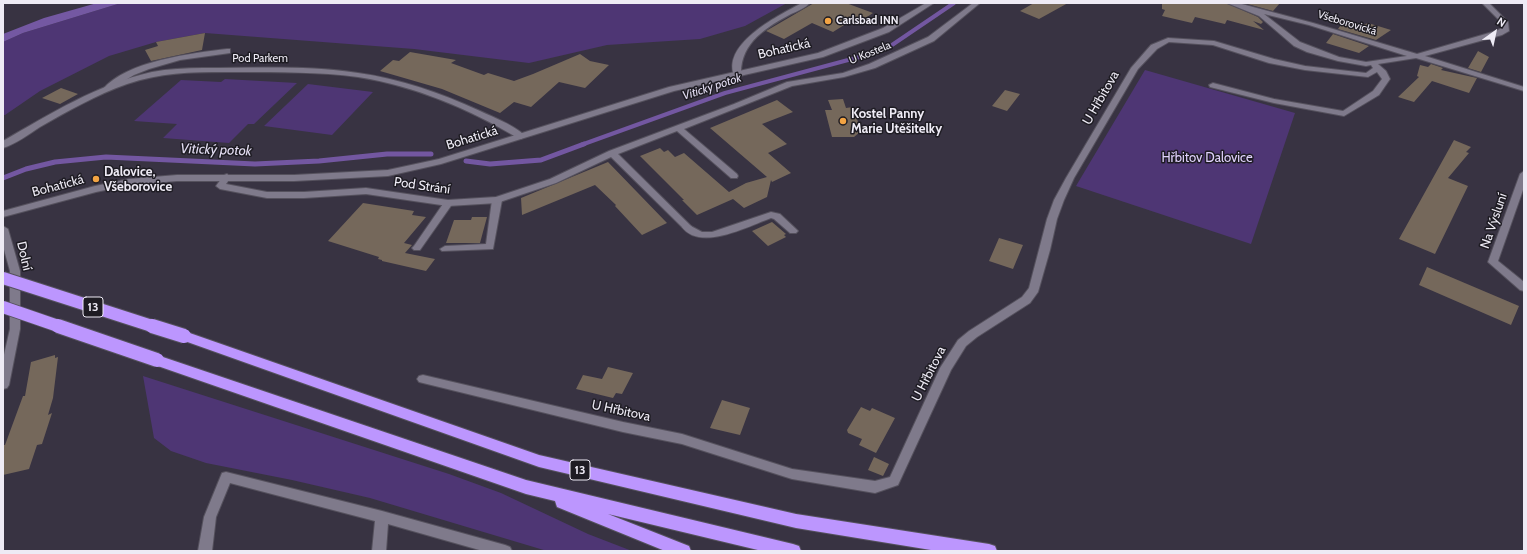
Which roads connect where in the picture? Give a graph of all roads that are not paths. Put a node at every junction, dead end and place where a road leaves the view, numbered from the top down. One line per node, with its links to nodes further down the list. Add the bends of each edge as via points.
1 (807, 3): 10 (street, via 761,29 750,39 738,59)
2 (931, 3): 10 (street, Bohatická, via 886,30 854,43 820,55)
3 (977, 3): 14 (street, U Kostela, via 931,39 872,66 844,75 790,84)
4 (1230, 3): 6 (street, Všeborovická)
5 (1485, 3): 8 (street, via 1506,23 1506,29)
6 (1245, 8): 8 (street, Všeborovická, via 1311,24); 9 (street, Všeborovická, via 1261,15 1297,44 1310,50)
7 (227, 51): 12 (street, via 151,66 120,77)
8 (1418, 56): 9 (street, Všeborovická); 13 (street, Všeborovická)
9 (1375, 66): 11 (street, via 1386,80 1376,93 1344,114); 32 (street, U Hřbitova, via 1368,75 1305,68 1214,43 1168,40 1154,46 1135,68 1059,200 1034,289 1026,300 962,342 946,368 894,481 875,487 792,474 682,439)
10 (737, 73): 16 (street, Bohatická, via 672,89)
11 (1213, 85)
12 (107, 88): 16 (street, Pod Parkem, via 143,77 177,71 302,70 358,76 407,86 441,97 493,119); 17 (street, Pod Parkem)
13 (1523, 88)
14 (759, 96): 15 (street, Pod Strání)
15 (678, 128): 18 (street, Pod Strání); 20 (street)
16 (521, 136): 21 (street, Bohatická, via 441,161 388,173 294,178)
17 (3, 145)
18 (612, 154): 22 (street, Pod Strání, via 553,181); 26 (street, via 687,227 700,235 713,235 771,214 777,216)
19 (1524, 174): 30 (street, Na Výsluní, via 1493,262)
20 (734, 176)
21 (227, 177): 23 (street, Pod Strání, via 220,186 267,194 304,195 366,191); 24 (street, Bohatická, via 129,182)
22 (497, 200): 23 (street, Pod Strání); 28 (street, via 490,247)
23 (448, 204): 27 (street)
24 (3, 214)
25 (3, 229): 33 (street, Dolní, via 15,270 15,329)
26 (793, 231)
27 (417, 248)
28 (445, 249)
29 (3, 278): 41 (highway, 13, bridge, via 184,336 539,460 796,521)
30 (1524, 287)
31 (3, 308): 34 (highway, 13, bridge)
32 (424, 380)
33 (3, 385)
34 (526, 487): 39 (highway); 40 (highway, 13)
35 (382, 517): 36 (street, via 226,477 210,517); 37 (street); 38 (street)
36 (205, 551)
37 (379, 551)
38 (505, 551)
39 (683, 551)
40 (793, 551)
41 (989, 551)

